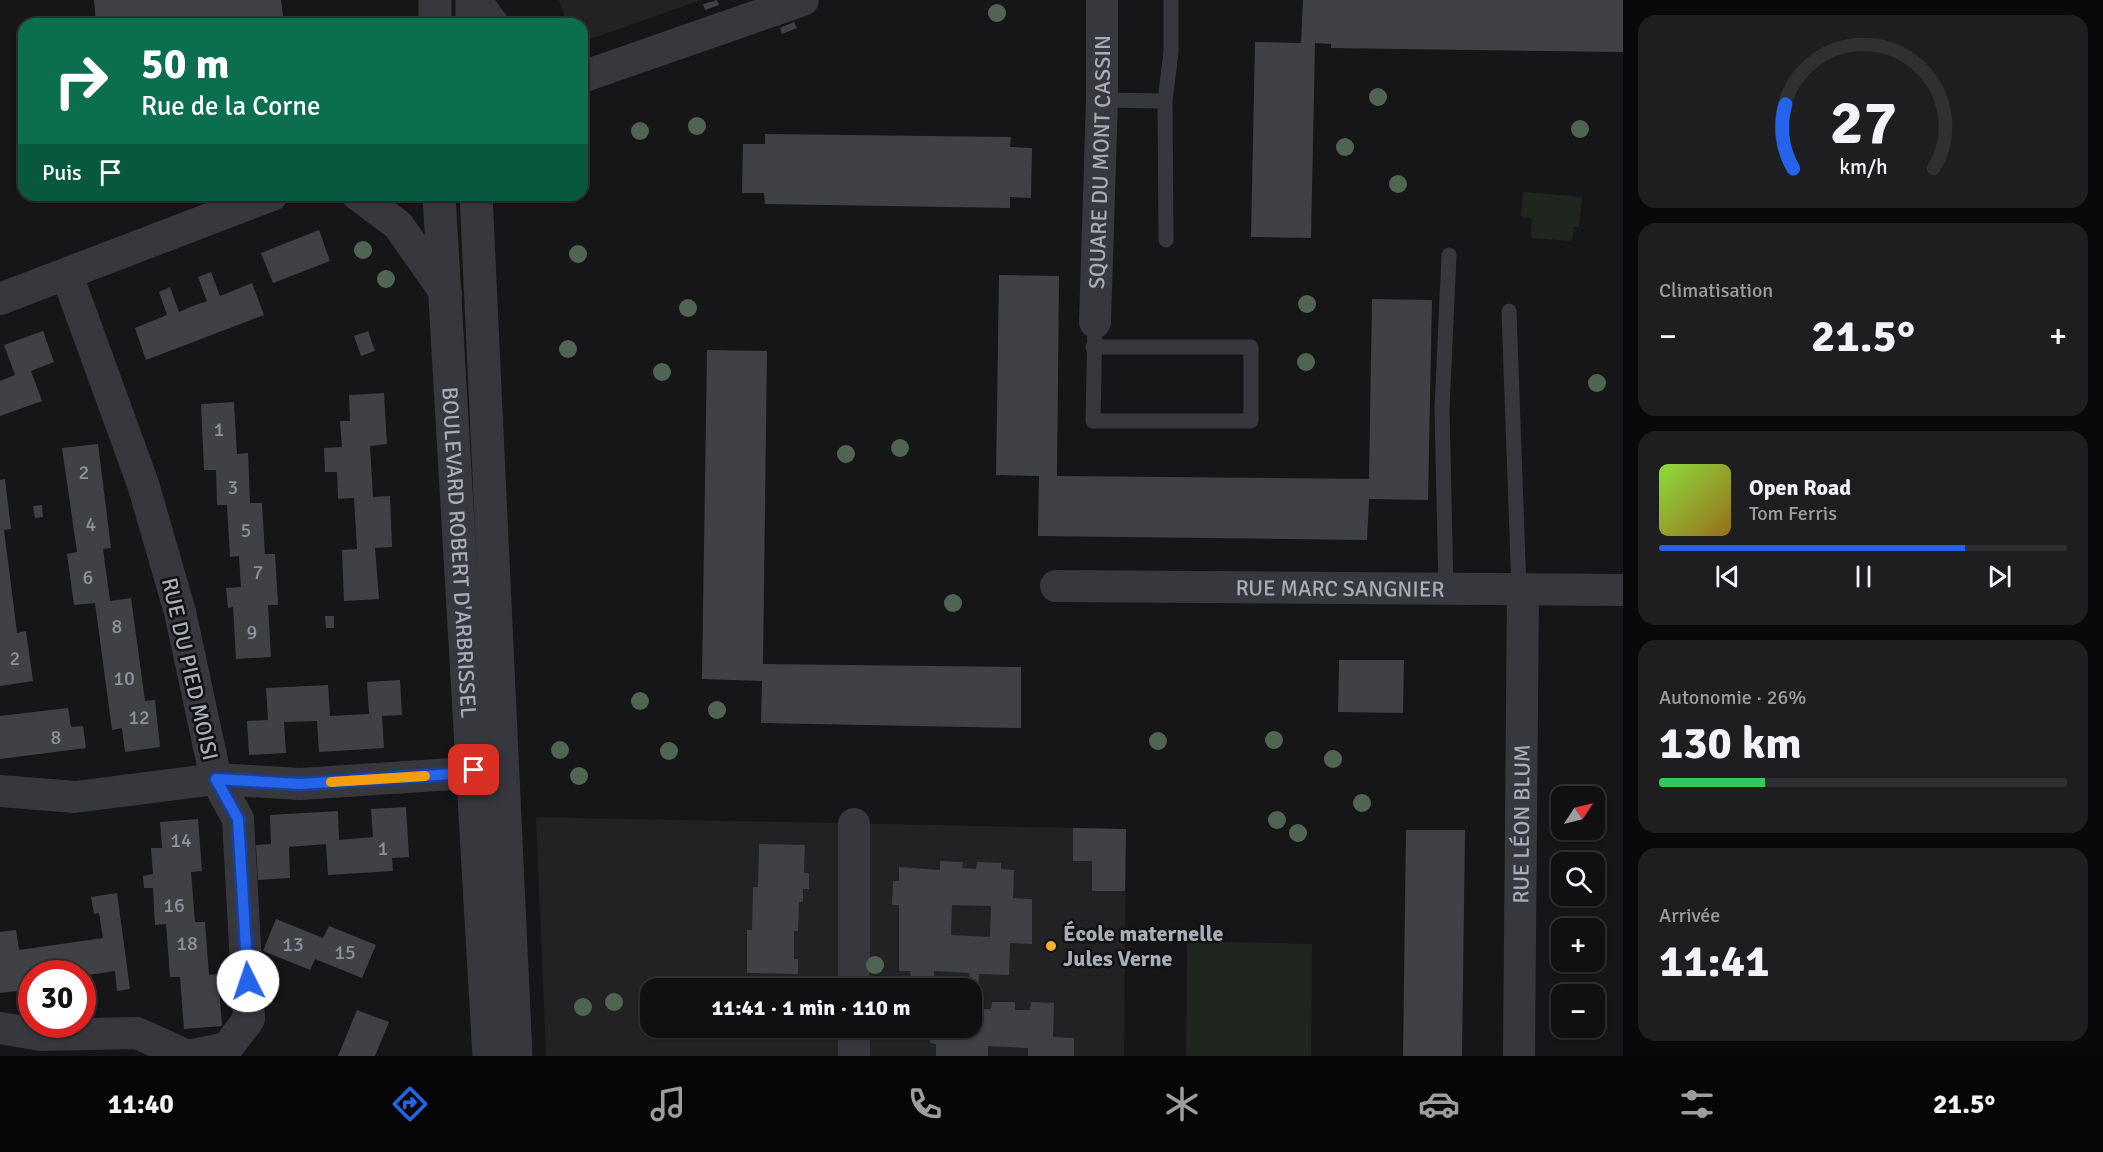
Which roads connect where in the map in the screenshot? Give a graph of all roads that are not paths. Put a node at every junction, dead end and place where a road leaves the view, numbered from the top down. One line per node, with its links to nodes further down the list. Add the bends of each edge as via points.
1 (435, 0): 6 (street)
2 (474, 0): 7 (street); 8 (street)
3 (804, 0): 9 (street)
4 (1102, 0): 10 (street, SQUARE DU MONT CASSIN)
5 (1171, 0): 11 (lane, via 1171,52)
6 (435, 18)
7 (472, 18)
8 (488, 18)
9 (588, 74)
10 (1102, 100): 11 (lane); 22 (street, SQUARE DU MONT CASSIN)
11 (1165, 101): 16 (lane)
12 (257, 201): 18 (street)
13 (366, 201): 19 (street, via 398,225)
14 (439, 201): 19 (street, BOULEVARD ROBERT D'ARBRISSEL)
15 (476, 201): 35 (street, BOULEVARD ROBERT D'ARBRISSEL)
16 (1166, 240)
17 (1449, 255): 24 (lane, via 1442,408)
18 (67, 275): 20 (street); 28 (street, RUE DU PIED MOISI, via 146,495 180,612)
19 (446, 292): 27 (street, BOULEVARD ROBERT D'ARBRISSEL)
20 (0, 299)
21 (1509, 311): 25 (lane)
22 (1094, 334): 22 (lane, via 1251,347 1251,421 1093,420)
23 (1056, 586): 24 (street, RUE MARC SANGNIER)
24 (1446, 589): 25 (street, RUE MARC SANGNIER)
25 (1521, 590): 26 (street, RUE MARC SANGNIER); 37 (street, RUE LÉON BLUM)
26 (1623, 590)
27 (474, 770): 28 (street, via 300,784); 34 (street, BOULEVARD ROBERT D'ARBRISSEL)
28 (216, 779): 29 (street, via 75,797); 32 (street, RUE DU PIED MOISI, via 238,819 248,981 249,1019 227,1048 188,1056 137,1033 41,1035)
29 (0, 791)
30 (854, 824): 31 (street)
31 (854, 978)
32 (0, 1028)
33 (854, 1038): 36 (street)
34 (489, 1056)
35 (516, 1056)
36 (854, 1056)
37 (1519, 1056)

